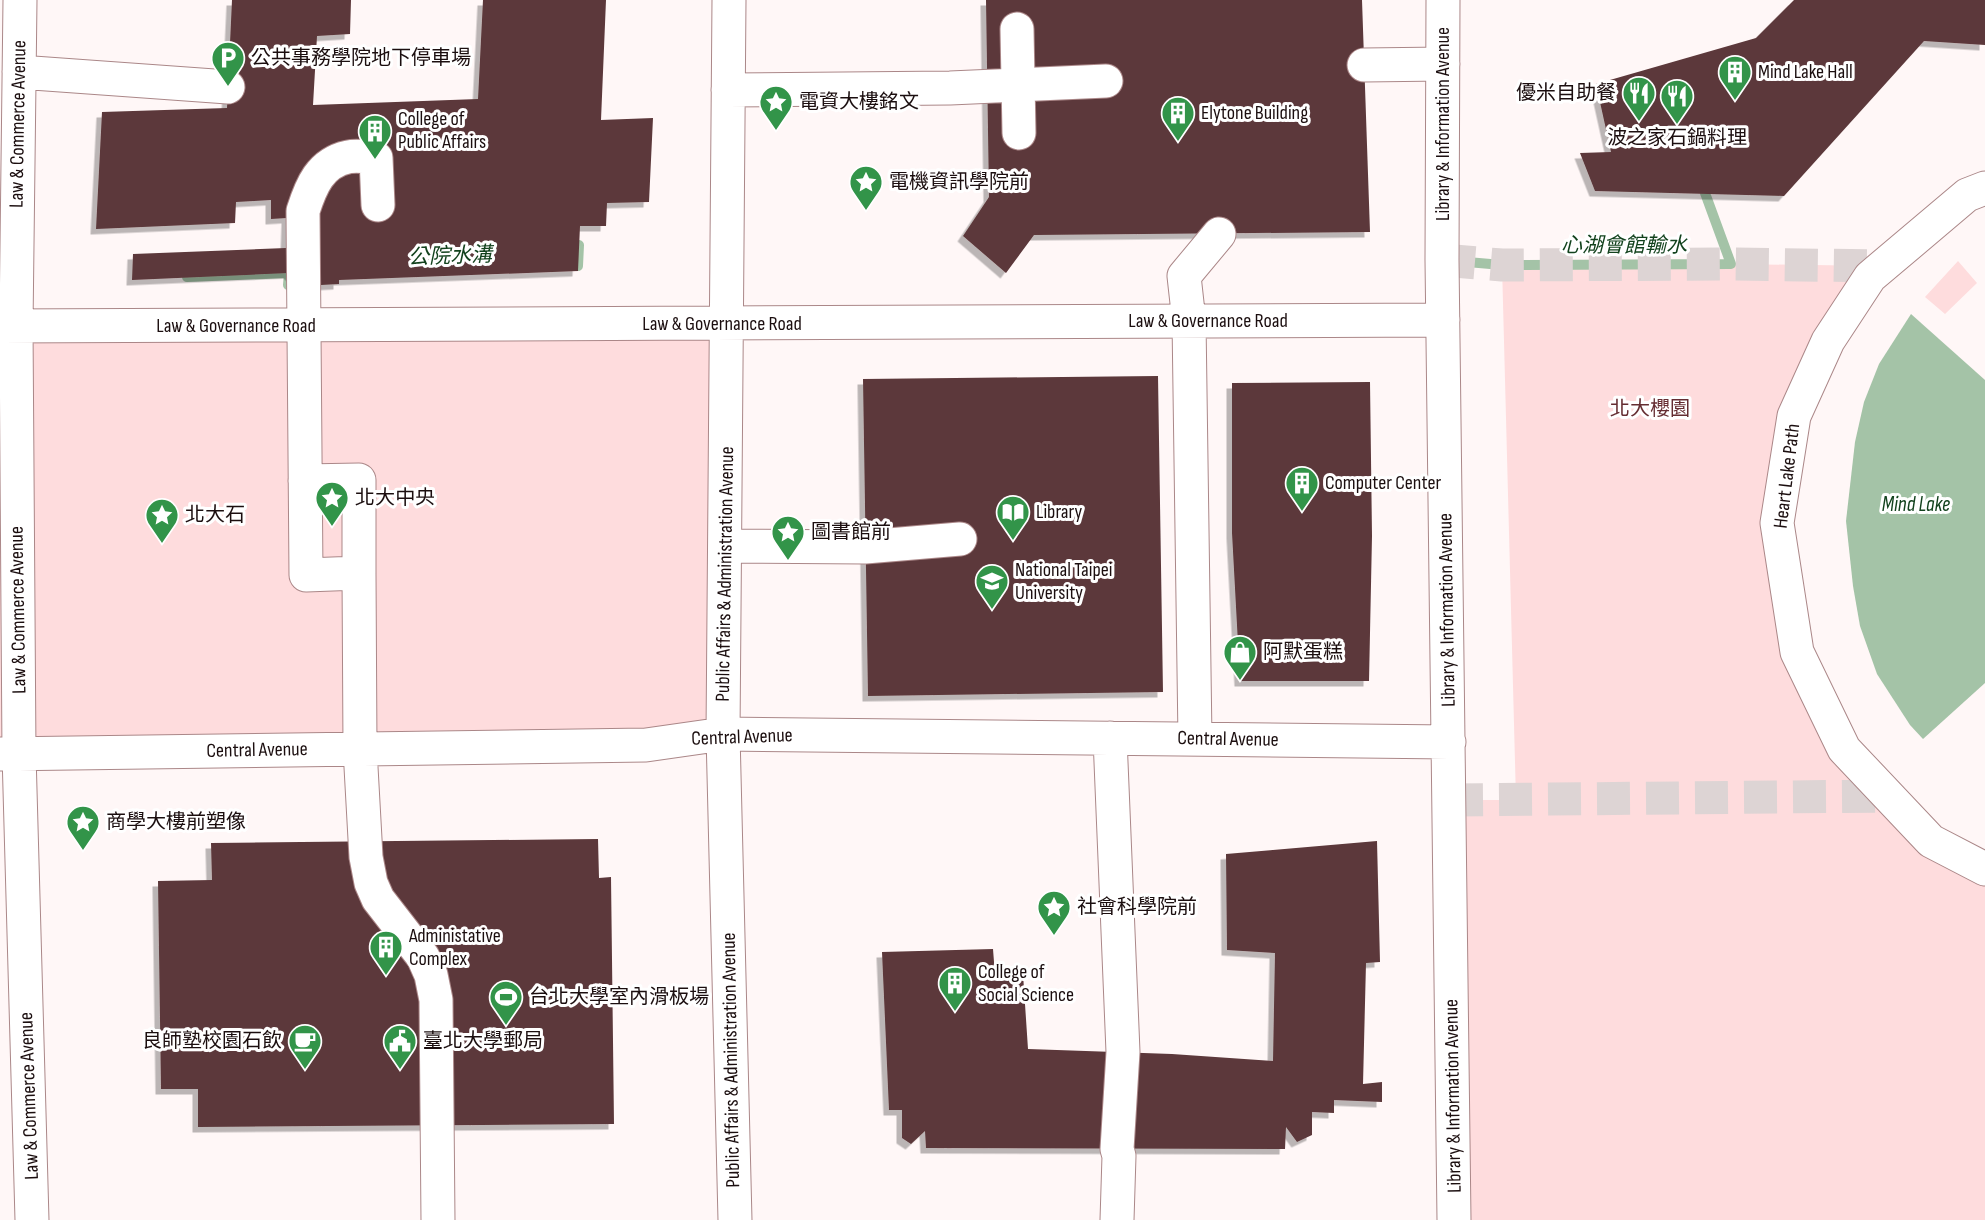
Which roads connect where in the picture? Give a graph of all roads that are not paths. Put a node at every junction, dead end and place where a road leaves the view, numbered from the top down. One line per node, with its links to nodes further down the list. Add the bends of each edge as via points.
1 (20, 0): 7 (street, Law & Commerce Avenue)
2 (729, 0): 11 (street, Public Affairs & Administration Avenue)
3 (1443, 0): 5 (street, Library & Information Avenue)
4 (1017, 29): 9 (street)
5 (1443, 64): 6 (street); 17 (street, Library & Information Avenue)
6 (1364, 65)
7 (19, 72): 10 (street); 13 (street, Law & Commerce Avenue)
8 (1106, 81): 9 (street)
9 (1019, 85): 11 (street); 12 (street)
10 (228, 87)
11 (728, 90): 19 (street, Public Affairs & Administration Avenue)
12 (1020, 133)
13 (9, 150): 21 (street, Law & Commerce Avenue)
14 (1985, 188): 32 (street, Heart Lake Path, via 1967,195 1870,277 1828,341 1794,416 1777,523 1797,652 1844,749 1932,841)
15 (378, 205): 20 (street, via 376,158 349,157 325,166 310,188 303,211)
16 (1219, 234): 18 (street, via 1184,276)
17 (1443, 320): 18 (street, Law & Governance Road); 29 (street, Library & Information Avenue)
18 (1189, 321): 19 (street, Law & Governance Road); 28 (street)
19 (727, 324): 20 (street, Law & Governance Road); 24 (street, Public Affairs & Administration Avenue)
20 (304, 325): 21 (street, Law & Governance Road); 22 (street)
21 (8, 326): 31 (street, Law & Commerce Avenue)
22 (306, 481): 25 (street, via 359,480); 25 (street, via 306,575)
23 (960, 539): 24 (street, via 865,547)
24 (725, 546): 26 (street, Public Affairs & Administration Avenue)
25 (359, 573): 30 (street)
26 (723, 734): 27 (street, Central Avenue); 30 (street, Central Avenue, via 646,745); 35 (street, Public Affairs & Administration Avenue)
27 (1110, 738): 28 (street, Central Avenue); 36 (street, via 1123,1052)
28 (1195, 739): 29 (street, Central Avenue)
29 (1449, 742): 37 (street, Library & Information Avenue)
30 (360, 749): 31 (street, Central Avenue); 34 (street, via 371,884 378,899 423,957 431,975 435,1000)
31 (10, 754): 33 (street, Law & Commerce Avenue)
32 (1985, 869)
33 (32, 1220)
34 (438, 1220)
35 (735, 1220)
36 (1117, 1220)
37 (1454, 1220)

